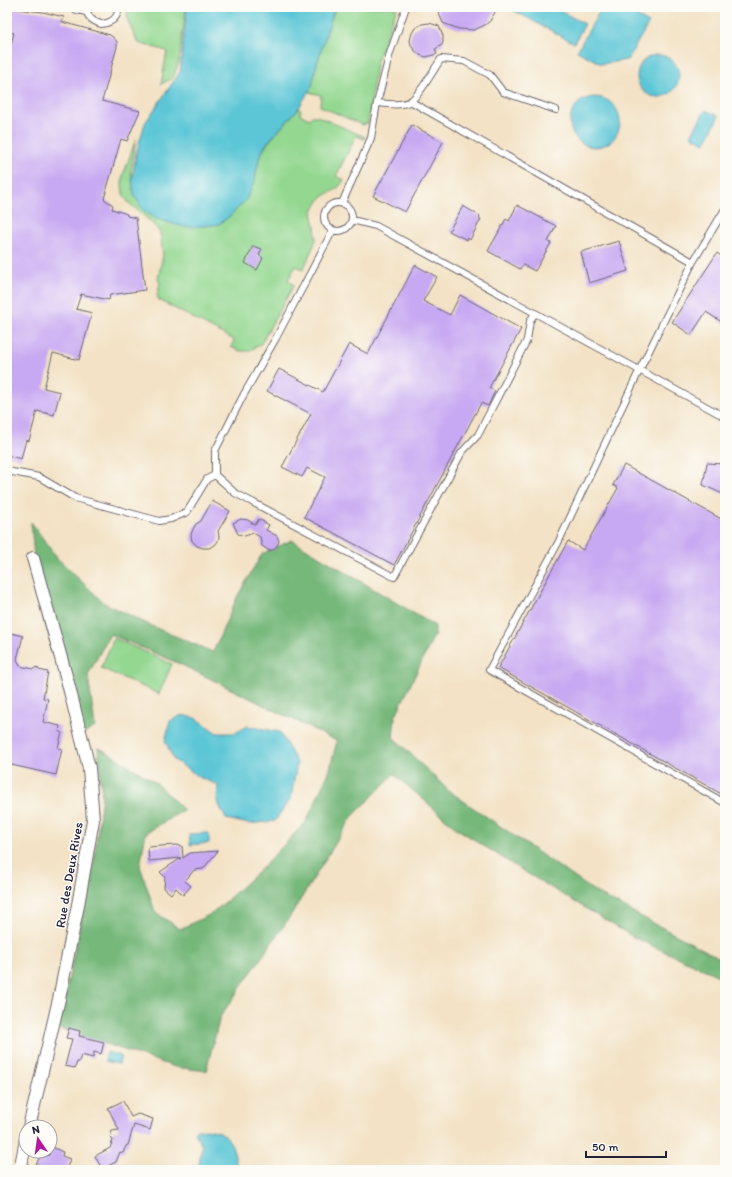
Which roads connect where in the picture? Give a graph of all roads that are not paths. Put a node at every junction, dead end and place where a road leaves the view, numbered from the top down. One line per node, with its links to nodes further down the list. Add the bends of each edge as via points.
1 (119, 7): 3 (lane, via 112,21 101,24 91,19)
2 (406, 7): 5 (lane, via 390,53)
3 (83, 8)
4 (410, 101): 5 (lane, via 401,104); 6 (lane, via 421,90 441,59 464,61 490,75 504,92); 11 (lane)
5 (377, 103): 7 (lane, via 371,138)
6 (556, 110)
7 (342, 203): 9 (lane, via 350,209); 10 (lane, via 333,203 327,206 324,212 323,218)
8 (725, 209): 11 (lane)
9 (352, 220): 10 (lane, via 343,230); 12 (lane, via 376,226)
10 (332, 230): 16 (lane, via 215,450)
11 (693, 262): 13 (lane)
12 (535, 313): 13 (lane); 16 (lane, via 530,321 527,340 478,435 462,452 394,577 235,493)
13 (640, 369): 14 (lane); 18 (lane, via 558,543 489,670)
14 (725, 417)
15 (7, 471): 16 (lane, via 39,477 75,498 159,521 187,512 207,479)
16 (215, 475)
17 (33, 558): 19 (street, Rue des Deux Rives, via 89,768 93,820 59,999)
18 (725, 803)
19 (31, 1119)
20 (22, 1159): 21 (street)
21 (20, 1170)

